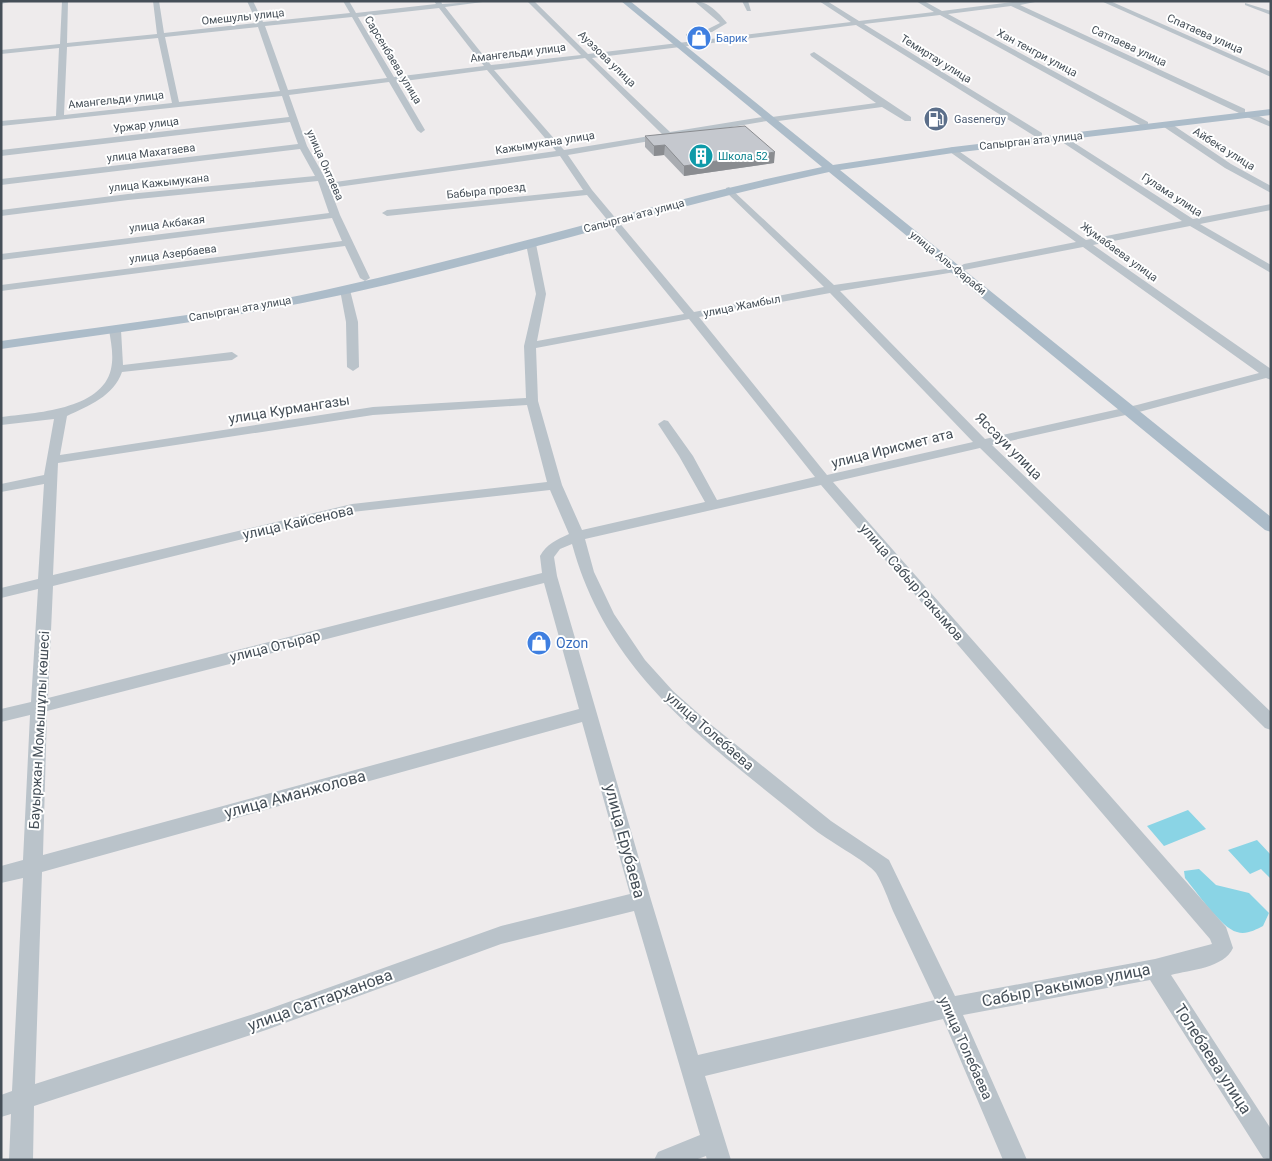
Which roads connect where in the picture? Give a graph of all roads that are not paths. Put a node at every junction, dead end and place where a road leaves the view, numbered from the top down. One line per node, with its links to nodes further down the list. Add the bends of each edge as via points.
1 (10, 1): 16 (street)
2 (65, 1): 28 (street)
3 (156, 1): 26 (street)
4 (250, 1): 25 (street, улица Онтаева)
5 (346, 1): 23 (street, Сарсенбаева улица)
6 (487, 1): 18 (street, Омешулы улица)
7 (530, 1): 31 (street, Ауэзова улица)
8 (625, 1): 27 (main road, улица Аль-Фараби)
9 (632, 1): 27 (main road, улица Аль-Фараби)
10 (697, 1): 27 (street, via 724,23)
11 (745, 1): 20 (street)
12 (822, 1): 24 (street, Темиртау улица)
13 (919, 1): 21 (street, Хан тенгри улица)
14 (1036, 1): 17 (street, Амангельди улица)
15 (1104, 1): 33 (street, Спатаева улица)
16 (1, 2)
17 (1010, 3): 21 (street, Амангельди улица); 40 (street, Сатпаева улица)
18 (438, 4): 23 (street, Омешулы улица); 32 (street, улица Сабыр Ракымов)
19 (1247, 4): 22 (street)
20 (749, 10)
21 (940, 13): 24 (street, Амангельди улица); 46 (street, Хан тенгри улица)
22 (1271, 13)
23 (354, 15): 25 (street, Омешулы улица); 34 (street, Сарсенбаева улица)
24 (857, 23): 27 (street, Амангельди улица); 51 (street, Темиртау улица)
25 (261, 25): 26 (street, Омешулы улица); 35 (street, улица Онтаева)
26 (161, 36): 28 (street, Омешулы улица); 37 (street)
27 (681, 43): 31 (street, Амангельди улица); 43 (main road, улица Аль-Фараби)
28 (63, 46): 29 (street, Омешулы улица); 41 (street)
29 (1, 52)
30 (814, 54): 36 (street)
31 (588, 55): 32 (street, Амангельди улица); 50 (street, Ауэзова улица)
32 (489, 68): 34 (street, Амангельди улица); 56 (street, улица Сабыр Ракымов)
33 (1271, 75)
34 (394, 80): 35 (street, Амангельди улица); 49 (street, Сарсенбаева улица)
35 (284, 93): 37 (street, Амангельди улица); 42 (street, улица Онтаева)
36 (882, 104): 43 (street, Кажымукана улица); 44 (street)
37 (176, 105): 41 (street, Амангельди улица)
38 (1271, 107): 40 (main road, Сапырган ата улица)
39 (1271, 112): 40 (main road, Сапырган ата улица)
40 (1246, 113): 46 (main road, Сапырган ата улица); 47 (main road, Сапырган ата улица); 48 (street, Сатпаева улица)
41 (60, 117): 45 (street, Амангельди улица)
42 (294, 119): 53 (street, улица Онтаева); 55 (street, Уржар улица)
43 (772, 119): 50 (street, Кажымукана улица); 57 (main road, улица Аль-Фараби)
44 (908, 119)
45 (1, 124)
46 (1144, 124): 51 (main road, Сапырган ата улица)
47 (1167, 125): 52 (main road, Сапырган ата улица); 61 (street, Айбека улица)
48 (1271, 125)
49 (421, 130)
50 (667, 134): 56 (street, Кажымукана улица)
51 (1039, 135): 57 (main road, Сапырган ата улица)
52 (1062, 138): 54 (main road, Сапырган ата улица); 68 (street, Гулама улица)
53 (303, 146): 58 (street, улица Махатаева); 59 (street, улица Онтаева)
54 (953, 150): 57 (main road, Сапырган ата улица); 69 (street, Жумабаева улица)
55 (1, 153)
56 (562, 153): 59 (street, Кажымукана улица); 62 (street, улица Сабыр Ракымов)
57 (831, 165): 60 (main road, Сапырган ата улица); 67 (main road, Сапырган ата улица, via 723,186); 73 (main road, улица Аль-Фараби)
58 (1, 182)
59 (322, 182): 65 (street, улица Кажымукана, via 128,197); 66 (street, улица Онтаева)
60 (729, 190): 67 (main road, Сапырган ата улица); 77 (street, Яссауи улица)
61 (1271, 190)
62 (589, 192): 64 (street, Бабыра проезд); 67 (street, улица Сабыр Ракымов)
63 (1271, 207): 68 (street, улица Жамбыл)
64 (387, 212)
65 (1, 213)
66 (335, 215): 70 (street, улица Онтаева); 72 (street, улица Акбакая)
67 (613, 219): 71 (main road, Сапырган ата улица); 75 (main road, Сапырган ата улица); 79 (street, улица Сабыр Ракымов)
68 (1190, 222): 69 (street, улица Жамбыл); 74 (street, Гулама улица)
69 (1084, 242): 73 (street, улица Жамбыл); 87 (street, Жумабаева улица)
70 (348, 244): 75 (street, улица Онтаева); 76 (street, улица Азербаева)
71 (531, 244): 78 (main road, Сапырган ата улица); 83 (street, улица Толебаева, via 541,294)
72 (1, 257)
73 (960, 268): 77 (street, улица Жамбыл); 89 (main road, улица Аль-Фараби)
74 (1271, 270)
75 (365, 278): 81 (main road, Сапырган ата улица, via 194,312)
76 (1, 288)
77 (832, 289): 79 (street, улица Жамбыл); 93 (street, Яссауи улица)
78 (345, 290): 80 (main road, Сапырган ата улица); 85 (street, via 352,322)
79 (691, 315): 83 (street, улица Жамбыл); 96 (street, улица Сабыр Ракымов)
80 (115, 330): 82 (main road, Сапырган ата улица); 86 (street)
81 (1, 338)
82 (1, 345)
83 (530, 346): 88 (street, улица Толебаева)
84 (232, 356): 86 (street)
85 (353, 367)
86 (117, 369): 90 (street, via 108,385 94,399)
87 (1270, 375): 89 (street, улица Ирисмет ата)
88 (532, 401): 94 (street, улица Курмангазы, via 373,411); 97 (street, улица Толебаева)
89 (1134, 409): 93 (street, улица Ирисмет ата); 100 (main road, улица Аль-Фараби); 101 (main road, улица Аль-Фараби)
90 (61, 414): 91 (street); 94 (street, Бауыржан Момышұлы көшесі)
91 (1, 421)
92 (664, 424): 99 (street)
93 (982, 443): 96 (street, улица Ирисмет ата); 109 (street, Яссауи улица)
94 (52, 460): 95 (street, Бауыржан Момышұлы көшесі)
95 (51, 478): 98 (street); 104 (street, Бауыржан Момышұлы көшесі)
96 (824, 481): 99 (street, улица Ирисмет ата); 113 (street, улица Сабыр Ракымов)
97 (556, 485): 102 (street, улица Толебаева); 104 (street, улица Кайсенова, via 352,508)
98 (1, 488)
99 (713, 505): 102 (street, улица Ирисмет ата)
100 (1271, 515)
101 (1271, 526)
102 (577, 536): 103 (street, улица Ерубаева, via 554,546 547,556); 115 (street, улица Толебаева, via 587,572 607,616 639,664 662,689 703,728 824,827 882,866)
103 (550, 576): 106 (street, улица Отырар); 107 (street, улица Ерубаева)
104 (46, 584): 105 (street, улица Кайсенова); 106 (street, Бауыржан Момышұлы көшесі)
105 (1, 593)
106 (39, 706): 108 (street, улица Отырар); 110 (street, Бауыржан Момышұлы көшесі)
107 (590, 714): 110 (street, улица Аманжолова); 112 (street, улица Ерубаева)
108 (1, 716)
109 (1271, 723)
110 (33, 866): 111 (street, улица Аманжолова); 117 (street, Бауыржан Момышұлы көшесі)
111 (1, 875)
112 (641, 900): 116 (street, улица Ерубаева); 117 (street, улица Саттарханова, via 501,935 266,1020)
113 (1219, 934): 114 (street, Сабыр Ракымов улица, via 1222,948 1212,955)
114 (1155, 969): 115 (street, Сабыр Ракымов улица); 120 (street, Толебаева улица)
115 (949, 1007): 116 (street, Сабыр Ракымов улица); 123 (street, улица Толебаева)
116 (690, 1068): 119 (street, улица Ерубаева)
117 (22, 1099): 118 (street, улица Саттарханова); 121 (street, Бауыржан Момышұлы көшесі)
118 (1, 1106)
119 (716, 1150): 122 (street)
120 (1271, 1150)
121 (21, 1160)
122 (666, 1160)
123 (1015, 1160)

